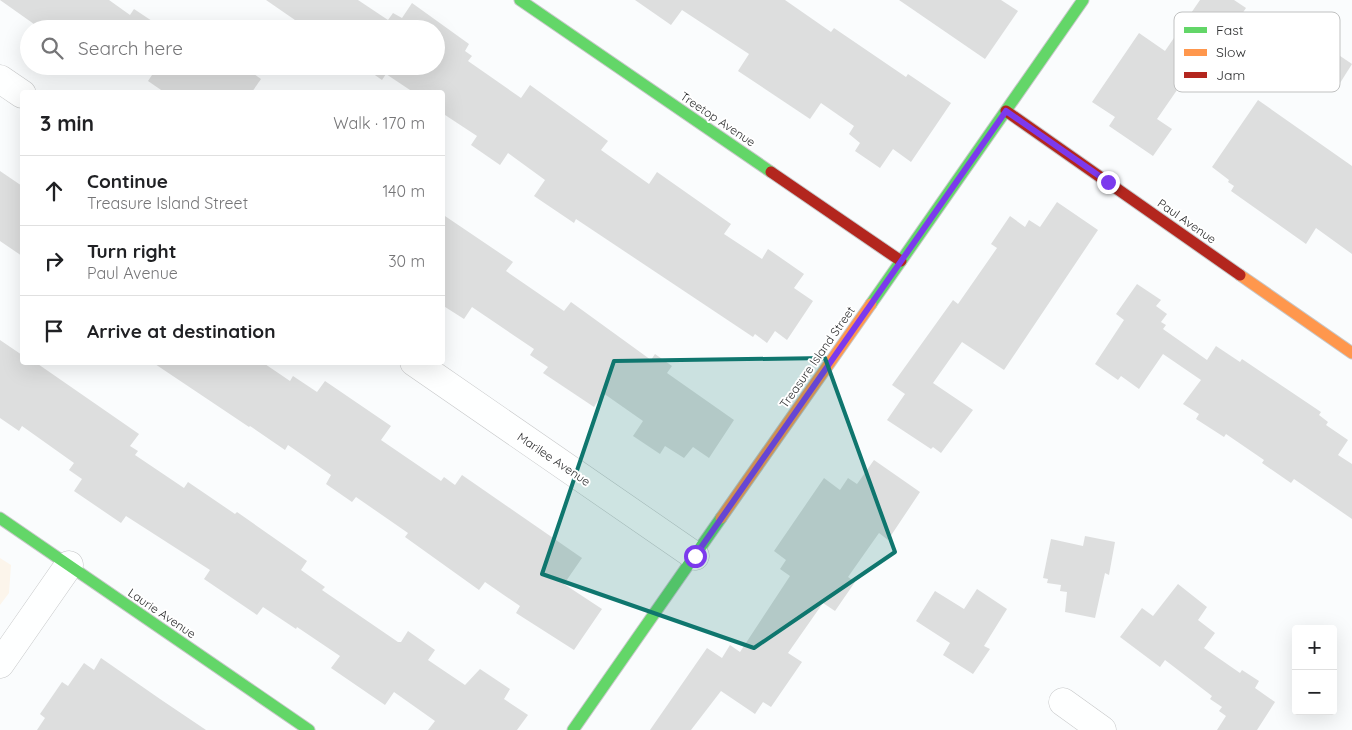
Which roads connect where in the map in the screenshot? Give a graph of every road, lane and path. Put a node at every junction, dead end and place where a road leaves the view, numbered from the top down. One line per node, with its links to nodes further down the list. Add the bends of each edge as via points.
1 (520, 0): 6 (street, Treetop Avenue)
2 (1083, 0): 5 (street, Treasure Island Street)
3 (0, 79): 4 (street)
4 (20, 93)
5 (1006, 111): 6 (street, Treasure Island Street); 7 (street, Paul Avenue)
6 (901, 261): 10 (street, Treasure Island Street)
7 (1352, 353)
8 (418, 365): 10 (street, Marilee Avenue)
9 (0, 518): 11 (street, Laurie Avenue)
10 (695, 556): 15 (street, Treasure Island Street)
11 (69, 565): 12 (street); 14 (street, Laurie Avenue)
12 (0, 664)
13 (1063, 702): 16 (street)
14 (309, 730)
15 (573, 730)
16 (1102, 730)

